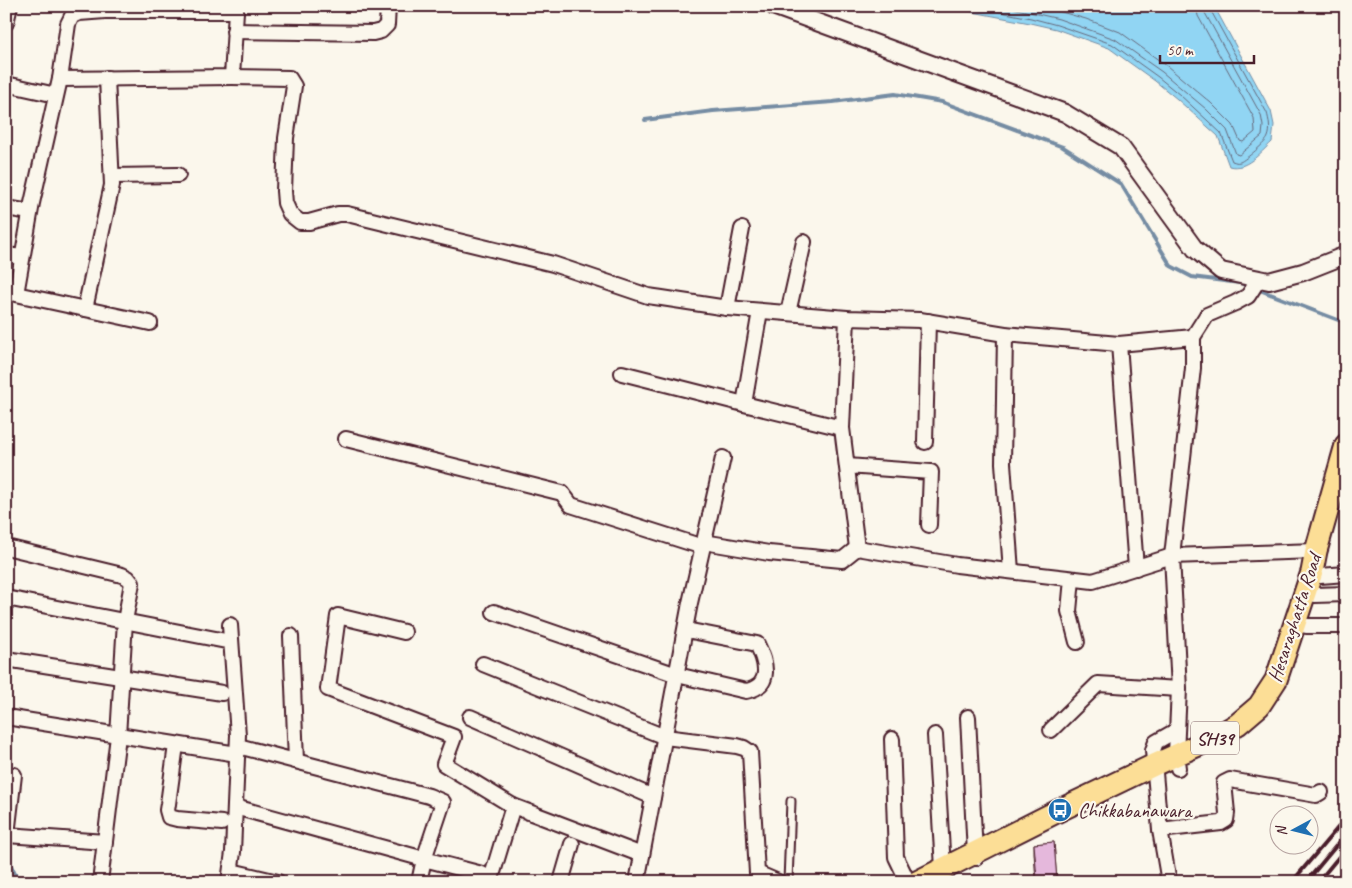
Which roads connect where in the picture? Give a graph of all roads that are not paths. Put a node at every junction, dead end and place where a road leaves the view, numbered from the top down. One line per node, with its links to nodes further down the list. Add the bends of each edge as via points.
1 (10, 6): 5 (street)
2 (388, 6): 6 (street, via 387,25 373,34)
3 (773, 6): 21 (street, via 1065,113 1121,147 1195,249 1221,271)
4 (236, 9): 6 (street); 9 (street, via 79,13 72,16 68,24)
5 (6, 23)
6 (234, 31): 7 (street)
7 (232, 76): 8 (street); 22 (street, via 289,78 294,86 286,138 284,191 290,214 300,222 347,214 553,264 648,296)
8 (107, 78): 9 (street); 13 (street)
9 (60, 79): 11 (street)
10 (6, 84): 11 (street)
11 (56, 95): 15 (street)
12 (178, 175): 13 (street)
13 (112, 176): 23 (street)
14 (6, 208): 15 (street)
15 (30, 212): 20 (street)
16 (742, 229): 22 (street)
17 (804, 242): 25 (street)
18 (1346, 254): 21 (street, via 1303,272)
19 (6, 255): 20 (street)
20 (22, 257): 23 (street, via 16,294)
21 (1255, 285): 30 (street, via 1248,296 1207,315)
22 (727, 308): 24 (street)
23 (85, 309): 28 (street)
24 (760, 311): 25 (street); 33 (street)
25 (788, 313): 26 (street)
26 (846, 318): 27 (street); 34 (street)
27 (928, 322): 29 (street); 36 (street)
28 (150, 323)
29 (1004, 334): 31 (street); 48 (street, via 1003,463)
30 (1194, 337): 31 (street); 45 (street)
31 (1119, 344): 46 (street)
32 (622, 373): 33 (street)
33 (744, 404): 34 (street)
34 (842, 428): 39 (street)
35 (346, 439): 42 (street, via 562,493 571,505)
36 (924, 442)
37 (1346, 445): 47 (main road, Hesaraghatta Road / SH39)
38 (724, 458): 42 (street)
39 (847, 466): 41 (street, via 931,472); 44 (street)
40 (1346, 489): 47 (main road)
41 (930, 525)
42 (704, 545): 44 (street, via 842,560); 58 (street)
43 (6, 547): 54 (street, via 128,578 132,583)
44 (857, 548): 48 (street)
45 (1172, 556): 46 (street); 47 (street); 67 (street)
46 (1136, 568): 50 (street, via 1093,581)
47 (1318, 570): 49 (street); 51 (street); 56 (main road); 81 (main road, Hesaraghatta Road / SH39, via 1310,579 1276,680 1259,706 1238,724)
48 (1011, 571): 50 (street)
49 (1346, 574)
50 (1072, 579): 62 (street, via 1069,611)
51 (1346, 594)
52 (6, 598): 54 (street)
53 (494, 612): 65 (street)
54 (126, 621): 61 (street); 66 (street)
55 (230, 625): 61 (street)
56 (1306, 626): 57 (street); 81 (main road, via 1296,664 1282,695 1259,722 1200,758)
57 (1346, 626)
58 (686, 630): 65 (street); 65 (street, via 757,644 764,658 766,674 760,685 746,692)
59 (404, 632): 87 (street, via 338,616 328,689 454,737 444,764)
60 (291, 636): 80 (street)
61 (231, 642): 79 (street)
62 (1077, 642)
63 (6, 659): 66 (street)
64 (483, 664): 76 (street)
65 (677, 675): 76 (street)
66 (122, 677): 68 (street); 75 (street)
67 (1179, 689): 72 (street, via 1098,684); 73 (street)
68 (222, 693)
69 (6, 717): 75 (street)
70 (470, 717): 85 (street)
71 (968, 717): 94 (street)
72 (1052, 730)
73 (1177, 730): 81 (street); 82 (street, via 1156,742)
74 (935, 735): 96 (street)
75 (118, 736): 78 (street); 91 (street)
76 (665, 737): 85 (street); 104 (street, via 737,746 750,752 757,873)
77 (892, 739): 106 (street, via 896,857)
78 (176, 744): 79 (street); 89 (street, via 167,810 170,817)
79 (237, 750): 80 (street); 88 (street)
80 (296, 761): 95 (street, via 443,802)
81 (1177, 761): 82 (main road)
82 (1154, 771): 90 (street); 94 (main road)
83 (6, 774): 91 (street, via 14,775 7,835)
84 (1321, 792): 90 (street, via 1316,795 1230,780 1224,783 1226,820)
85 (653, 797): 93 (street)
86 (792, 801): 105 (lane)
87 (513, 806): 93 (street); 98 (street)
88 (235, 807): 95 (street); 97 (street)
89 (222, 824)
90 (1160, 830): 108 (street)
91 (105, 842): 99 (street)
92 (572, 844): 102 (street)
93 (642, 855): 103 (street)
94 (977, 858): 96 (main road)
95 (424, 859): 98 (street, via 482,874); 101 (street)
96 (943, 875): 107 (main road)
97 (230, 876): 100 (street)
98 (491, 880)
99 (100, 882)
100 (278, 882)
101 (418, 882)
102 (561, 882)
103 (637, 882)
104 (778, 882)
105 (788, 882)
106 (908, 882)
107 (917, 882)
108 (1169, 882)

